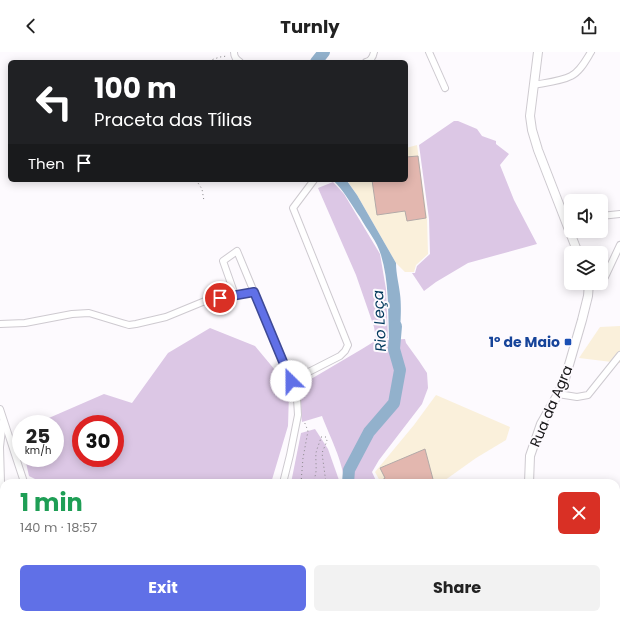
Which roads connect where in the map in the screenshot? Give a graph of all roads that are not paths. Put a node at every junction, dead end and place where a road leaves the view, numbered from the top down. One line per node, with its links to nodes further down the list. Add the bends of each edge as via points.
1 (430, 52): 5 (street)
2 (538, 52): 4 (main road)
3 (591, 52): 4 (street, via 575,74)
4 (534, 85): 7 (main road, via 530,116 532,130)
5 (446, 88)
6 (312, 182): 17 (street, via 293,208 348,345 340,356)
7 (564, 210)
8 (620, 214): 9 (street)
9 (608, 215)
10 (620, 245): 11 (street)
11 (608, 271)
12 (588, 290): 18 (main road, Rua da Agra, via 582,320 564,382)
13 (254, 292): 14 (street); 14 (street, via 237,251 222,261); 17 (street)
14 (235, 295): 15 (street, via 205,301 166,317 129,325 89,313)
15 (0, 324)
16 (620, 355): 18 (street, via 588,395 577,397)
17 (291, 381): 23 (street, via 297,398 298,415)
18 (558, 394): 24 (main road, Rua da Agra, via 535,440 530,456)
19 (0, 409): 20 (street)
20 (3, 418): 21 (street, via 0,447); 22 (street)
21 (1, 479)
22 (23, 479)
23 (284, 479)
24 (529, 479)

